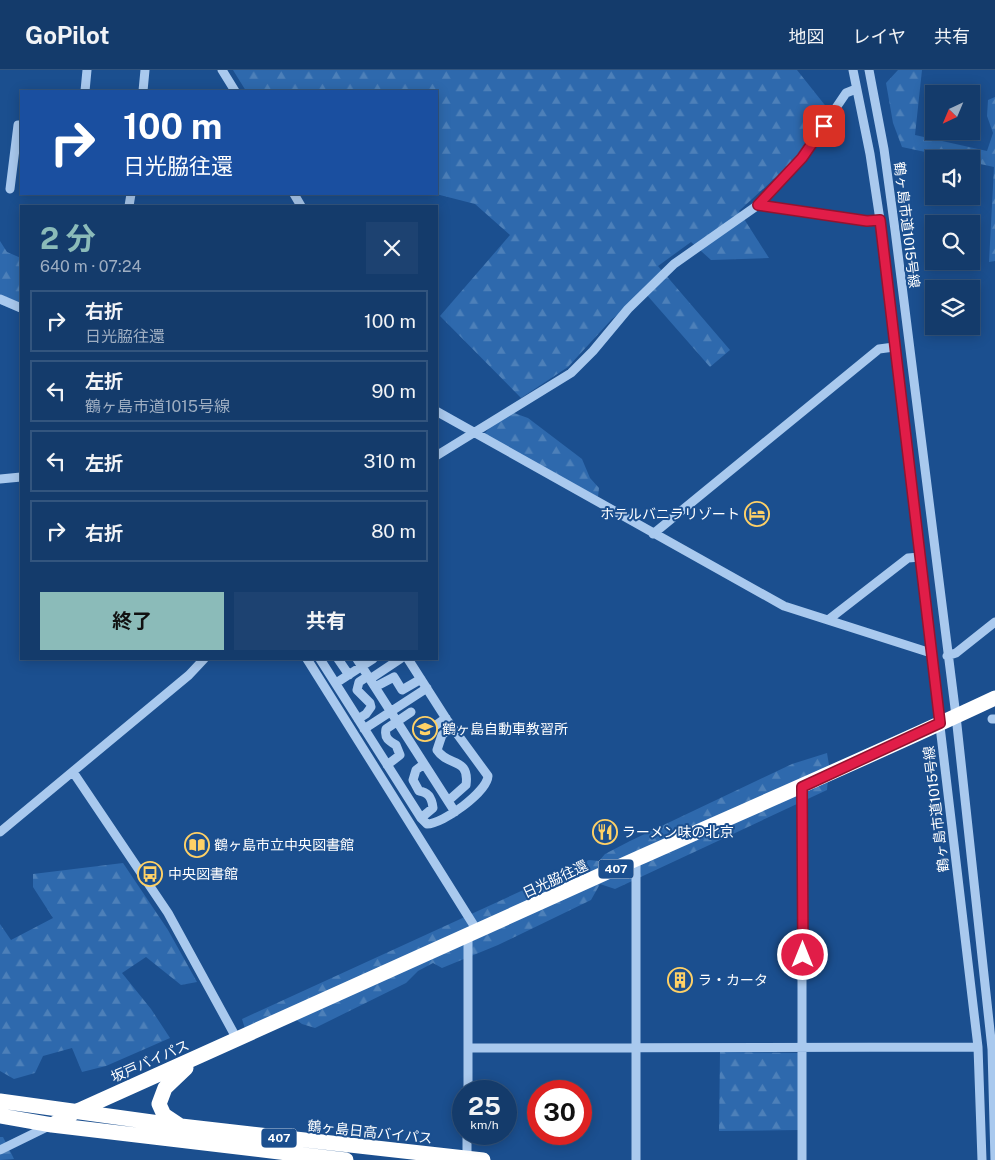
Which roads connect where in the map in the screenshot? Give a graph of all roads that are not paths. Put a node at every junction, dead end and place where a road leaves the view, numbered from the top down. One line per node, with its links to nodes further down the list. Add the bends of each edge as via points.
1 (87, 70): 7 (street)
2 (145, 70): 8 (street)
3 (222, 70): 9 (street)
4 (852, 70): 6 (street, 鶴ヶ島市道1015号線)
5 (869, 70): 27 (street, 鶴ヶ島市道1015号線, via 895,230)
6 (856, 88): 12 (street, via 846,93 802,158); 13 (street, 鶴ヶ島市道1015号線)
7 (85, 90)
8 (143, 90)
9 (234, 90)
10 (20, 125): 11 (street)
11 (10, 189)
12 (758, 205): 13 (street, via 867,221); 18 (street, via 674,264 571,372)
13 (880, 220): 16 (street, 鶴ヶ島市道1015号線)
14 (0, 299): 15 (street)
15 (20, 308)
16 (894, 348): 22 (street, via 879,349); 23 (street, 鶴ヶ島市道1015号線)
17 (438, 412): 18 (street)
18 (472, 433): 19 (street); 22 (street)
19 (438, 455)
20 (20, 477): 21 (street)
21 (0, 479)
22 (654, 534): 24 (street, via 784,606)
23 (920, 556): 24 (street, via 908,558); 26 (street, 鶴ヶ島市道1015号線)
24 (828, 620): 26 (street)
25 (995, 622): 27 (street, via 956,653)
26 (930, 653): 48 (street, 鶴ヶ島市道1015号線)
27 (947, 656): 44 (street, 鶴ヶ島市道1015号線)
28 (203, 660): 54 (street)
29 (307, 660): 61 (street)
30 (321, 660): 38 (street)
31 (339, 660): 35 (street)
32 (398, 660): 36 (street)
33 (409, 660): 37 (street)
34 (360, 663): 35 (street); 36 (street)
35 (349, 675): 38 (street)
36 (369, 678): 39 (street); 46 (street, via 359,682 357,690 371,707)
37 (421, 679): 39 (street, via 402,690 394,677); 40 (street)
38 (336, 683): 46 (street)
39 (375, 687): 42 (street)
40 (427, 688): 42 (street); 45 (street)
41 (995, 698): 44 (highway, 日光脇往還 / 407)
42 (390, 712): 47 (street); 51 (street)
43 (412, 712): 47 (street)
44 (956, 716): 48 (highway, 日光脇往還 / 407); 67 (street, 鶴ヶ島市道1015号線)
45 (446, 718): 49 (street, via 428,731); 50 (street)
46 (358, 719): 51 (street)
47 (396, 721): 52 (street); 53 (street, via 389,725 385,735 396,745 400,755)
48 (940, 723): 55 (highway, 日光脇往還 / 407); 63 (street, 鶴ヶ島市道1015号線)
49 (424, 725)
50 (452, 727): 56 (street, via 442,735 437,750 448,761 458,762 467,777 466,785); 57 (street, via 488,776 481,790)
51 (364, 729): 53 (street)
52 (424, 764): 56 (street); 58 (street, via 413,774 415,786 424,791 432,808)
53 (387, 765): 58 (street)
54 (73, 772): 59 (street); 62 (street, via 168,913)
55 (802, 787): 60 (highway, 日光脇往還 / 407); 65 (street)
56 (448, 801): 57 (street)
57 (455, 812): 58 (street, via 437,824 427,824)
58 (421, 818)
59 (0, 832)
60 (636, 860): 61 (highway, 日光脇往還 / 407); 66 (street)
61 (473, 934): 62 (highway, 日光脇往還 / 407); 64 (street)
62 (238, 1041): 68 (highway, 坂戸バイパス / 407)
63 (978, 1047): 65 (street); 82 (street, 鶴ヶ島市道1015号線)
64 (468, 1048): 66 (street); 69 (street)
65 (803, 1048): 66 (street); 81 (street)
66 (637, 1049): 80 (street)
67 (993, 1049): 83 (street, 鶴ヶ島市道1015号線)
68 (194, 1060): 71 (highway, 坂戸バイパス / 407); 74 (highway, via 160,1097 164,1116)
69 (468, 1080)
70 (0, 1101): 71 (highway, 407)
71 (75, 1112): 73 (highway, 坂戸バイパス / 407); 74 (highway, 鶴ヶ島日高バイパス / 407)
72 (0, 1116): 73 (highway, 407)
73 (52, 1125): 76 (street); 78 (highway, 407)
74 (181, 1126): 77 (highway, 鶴ヶ島日高バイパス / 407)
75 (467, 1145): 77 (street)
76 (0, 1150)
77 (467, 1159): 79 (highway, 鶴ヶ島日高バイパス / 407)
78 (346, 1160)
79 (483, 1160)
80 (636, 1160)
81 (802, 1160)
82 (982, 1160)
83 (995, 1160)

